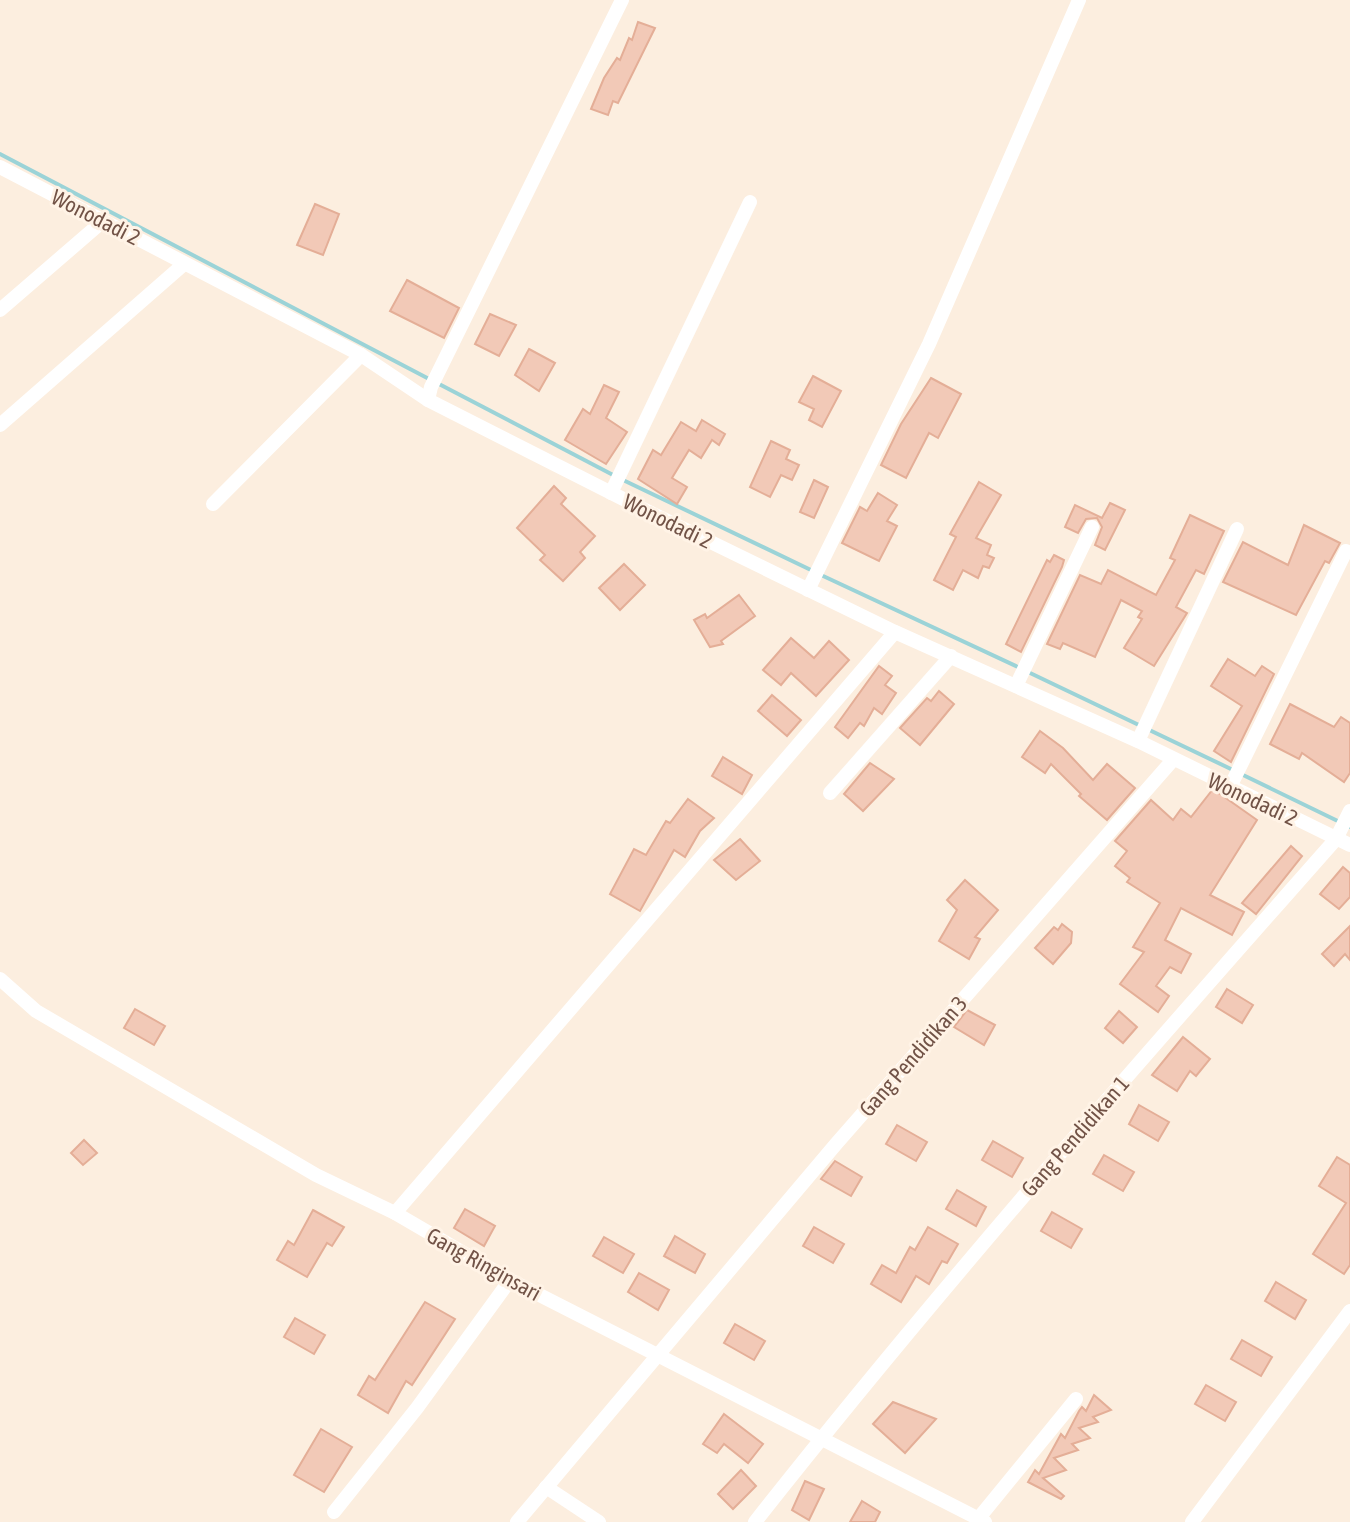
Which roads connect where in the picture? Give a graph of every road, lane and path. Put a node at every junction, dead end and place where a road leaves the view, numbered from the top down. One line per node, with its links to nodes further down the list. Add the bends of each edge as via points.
1 (622, 0): 9 (street)
2 (1079, 0): 16 (street, via 929,344)
3 (0, 167): 5 (street, Wonodadi 2)
4 (750, 202): 11 (street)
5 (103, 221): 6 (street, Wonodadi 2); 7 (street)
6 (184, 264): 8 (street, Wonodadi 2); 10 (street)
7 (0, 310)
8 (361, 355): 9 (street, Wonodadi 2); 12 (street)
9 (430, 394): 11 (street, Wonodadi 2)
10 (0, 425)
11 (612, 491): 16 (street, Wonodadi 2)
12 (213, 504)
13 (1092, 527): 19 (street)
14 (1237, 529): 20 (street)
15 (1346, 551): 22 (street)
16 (809, 589): 17 (street, Wonodadi 2)
17 (895, 632): 18 (street, Wonodadi 2); 27 (street)
18 (951, 656): 19 (street, Wonodadi 2); 23 (street)
19 (1016, 686): 20 (street, Wonodadi 2)
20 (1138, 741): 21 (street, Wonodadi 2)
21 (1172, 761): 22 (street, Wonodadi 2); 30 (street, Gang Pendidikan 3)
22 (1230, 787): 25 (street, Wonodadi 2)
23 (830, 793)
24 (1350, 811): 25 (street, Gang Pendidikan 1)
25 (1343, 842): 32 (street, Gang Pendidikan 1, via 1071,1139)
26 (0, 979): 27 (street, Gang Ringinsari, via 36,1011 139,1073 316,1175)
27 (395, 1213): 28 (street, Gang Ringinsari)
28 (510, 1280): 30 (street, Gang Ringinsari); 34 (street)
29 (1350, 1311): 40 (street)
30 (658, 1354): 32 (street, Gang Ringinsari); 33 (street, Gang Pendidikan 3)
31 (1076, 1399): 36 (street)
32 (819, 1438): 35 (street, Gang Ringinsari); 39 (street, Gang Pendidikan 1)
33 (546, 1487): 37 (street, Gang Pendidikan 3); 38 (street)
34 (334, 1512)
35 (959, 1517): 36 (street, Gang Ringinsari)
36 (982, 1520)
37 (517, 1522)
38 (599, 1522)
39 (755, 1522)
40 (1192, 1522)

